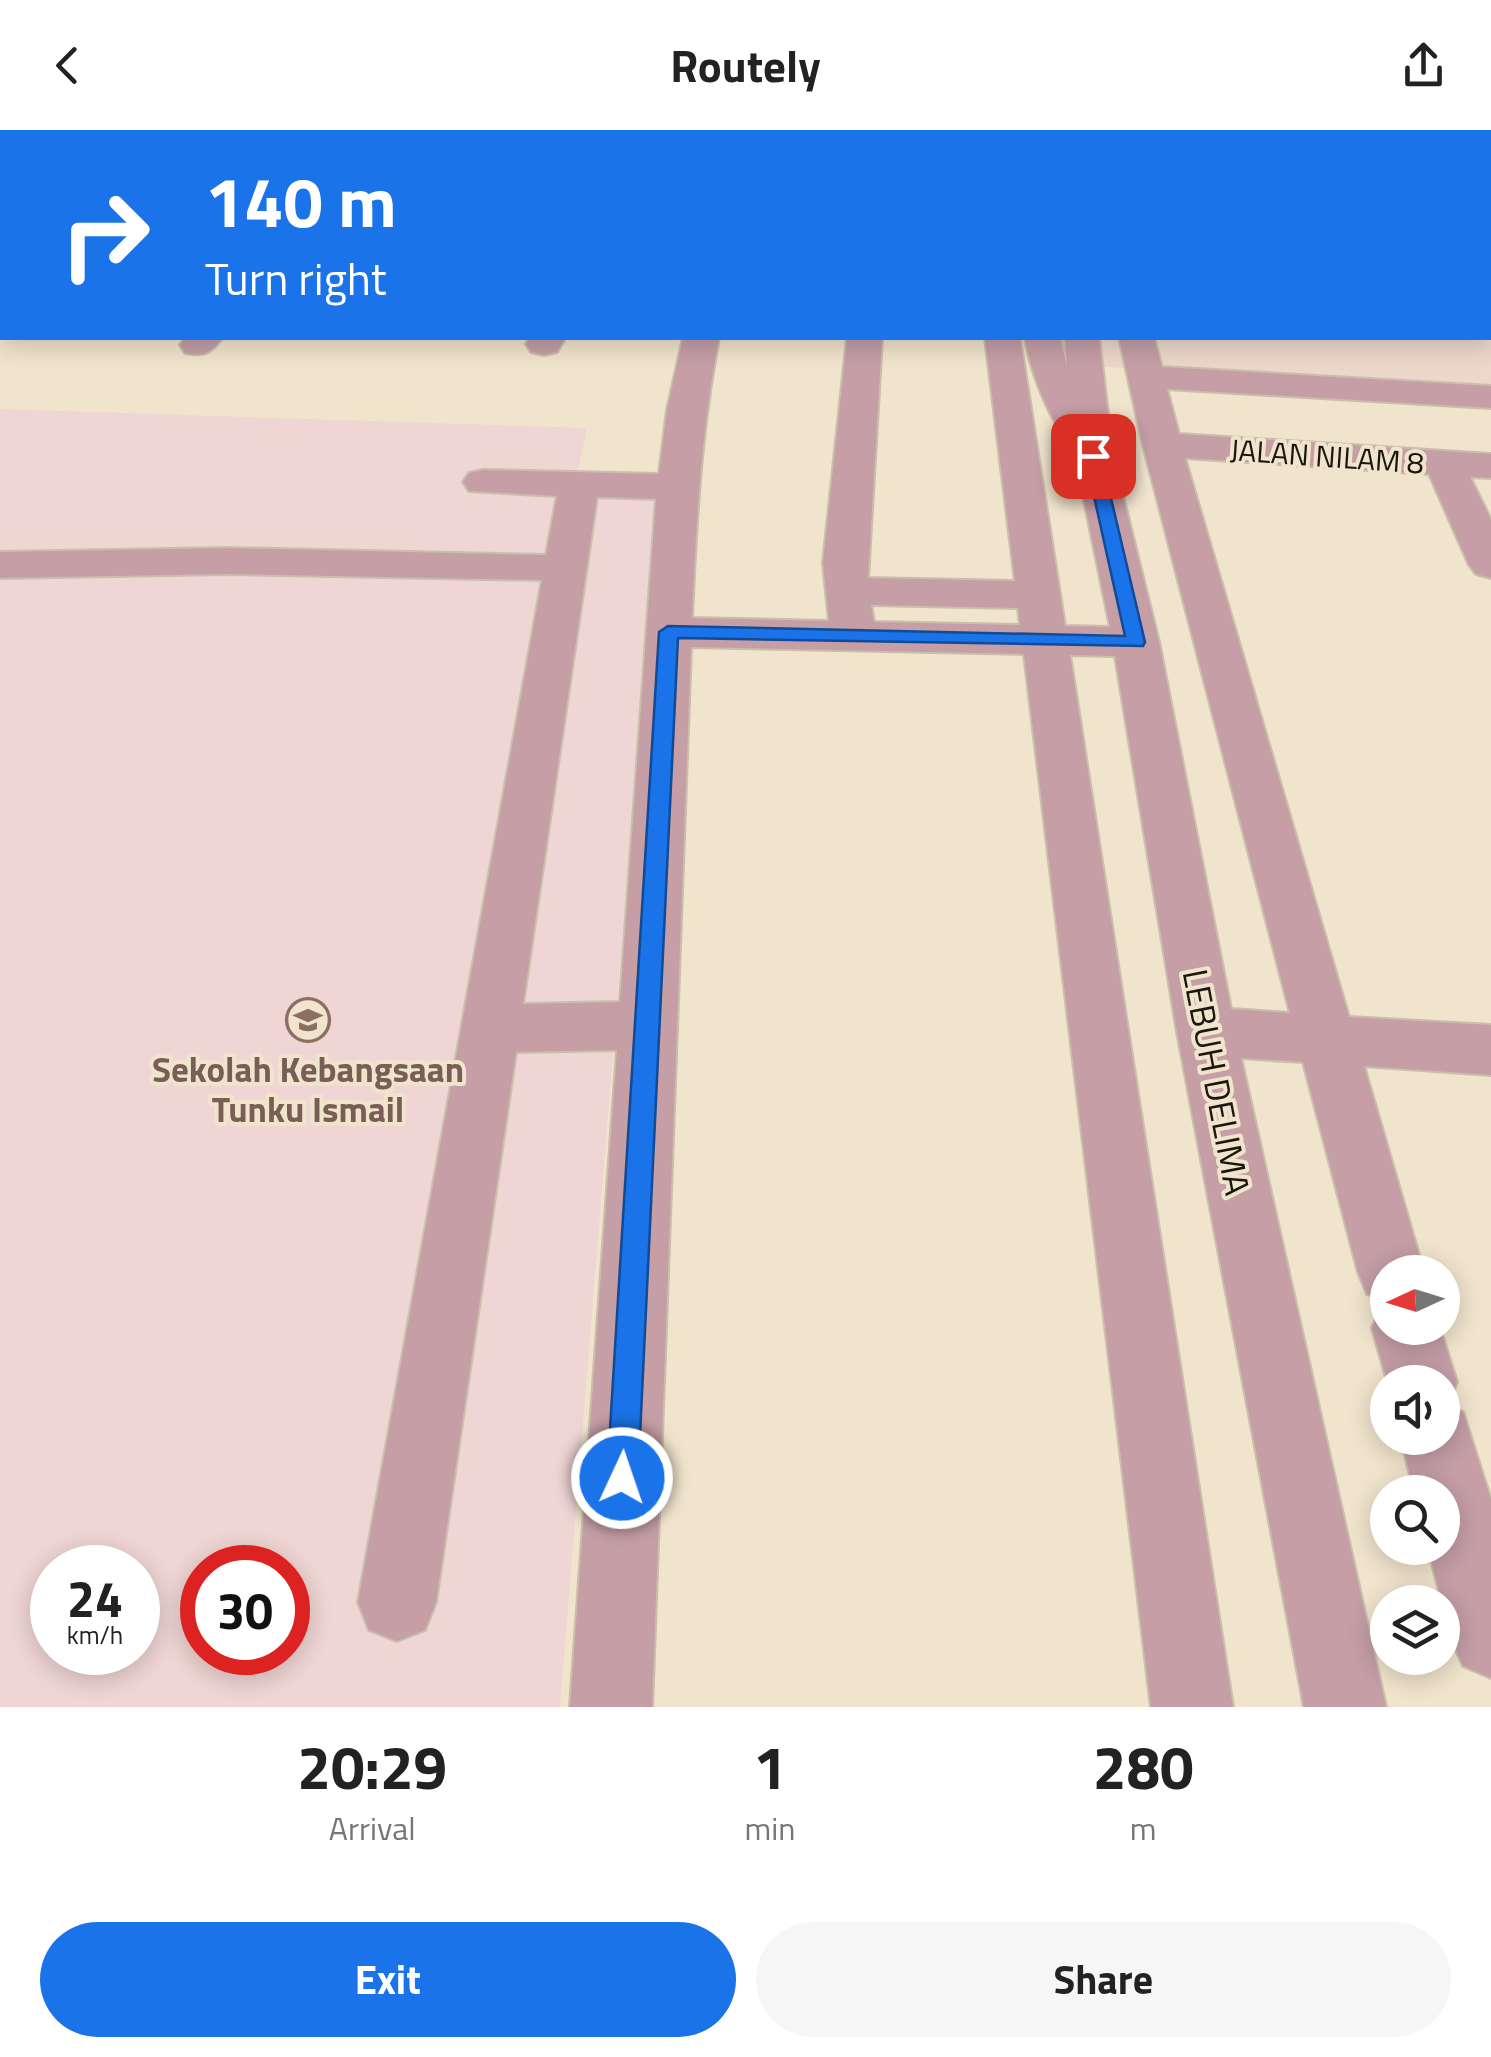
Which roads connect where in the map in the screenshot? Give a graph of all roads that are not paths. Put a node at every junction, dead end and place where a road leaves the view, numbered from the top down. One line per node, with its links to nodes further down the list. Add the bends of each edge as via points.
1 (702, 340): 13 (street)
2 (864, 340): 18 (street)
3 (1003, 340): 19 (street)
4 (1043, 340): 9 (street, LEBUH DELIMA, via 1046,362)
5 (1082, 340): 9 (street, LEBUH DELIMA)
6 (1142, 357): 7 (street); 8 (street)
7 (1491, 396)
8 (1162, 445): 10 (street, JALAN NILAM 8); 26 (street)
9 (1093, 456): 22 (street, LEBUH DELIMA)
10 (1444, 463): 11 (street, JALAN NILAM 8); 16 (street)
11 (1491, 466)
12 (580, 484): 13 (street); 14 (street, via 488,464); 17 (street)
13 (677, 487): 20 (street)
14 (471, 520)
15 (0, 565): 17 (street, via 226,561)
16 (1491, 565)
17 (566, 568): 24 (street)
18 (845, 591): 19 (street); 21 (street)
19 (1040, 618): 21 (street); 22 (street); 34 (street)
20 (668, 632): 21 (street); 23 (street)
21 (852, 638)
22 (1136, 642): 25 (street, LEBUH DELIMA)
23 (647, 1026): 24 (street); 33 (street)
24 (490, 1029): 31 (street)
25 (1206, 1032): 26 (street); 35 (street, LEBUH DELIMA)
26 (1327, 1041): 27 (street); 28 (street)
27 (1491, 1050)
28 (1386, 1255)
29 (1445, 1455): 30 (street)
30 (1475, 1517): 32 (street)
31 (397, 1602)
32 (1491, 1638)
33 (611, 1707)
34 (1192, 1707)
35 (1345, 1707)

